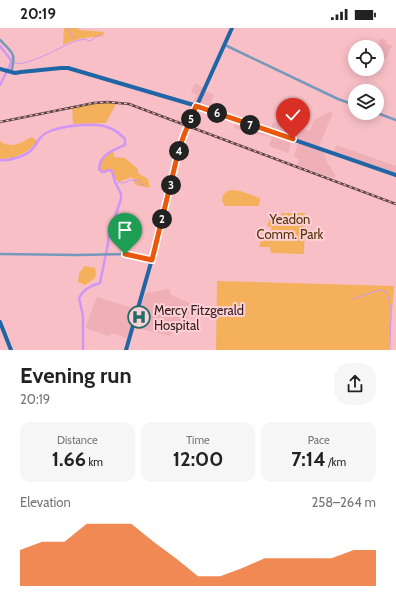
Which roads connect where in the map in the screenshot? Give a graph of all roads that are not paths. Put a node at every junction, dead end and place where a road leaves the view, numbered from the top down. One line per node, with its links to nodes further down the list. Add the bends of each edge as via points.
1 (232, 28): 3 (main road)
2 (0, 40): 5 (street, via 14,58)
3 (225, 45): 6 (street); 7 (main road)
4 (1, 70): 5 (main road)
5 (10, 72): 7 (main road, via 66,68)
6 (348, 103)
7 (196, 106): 10 (main road); 12 (main road, via 179,149)
8 (384, 116): 9 (street)
9 (396, 120)
10 (396, 175)
11 (0, 254): 12 (street, via 130,254)
12 (152, 260): 15 (main road)
13 (0, 322): 14 (main road)
14 (11, 350)
15 (126, 350)

